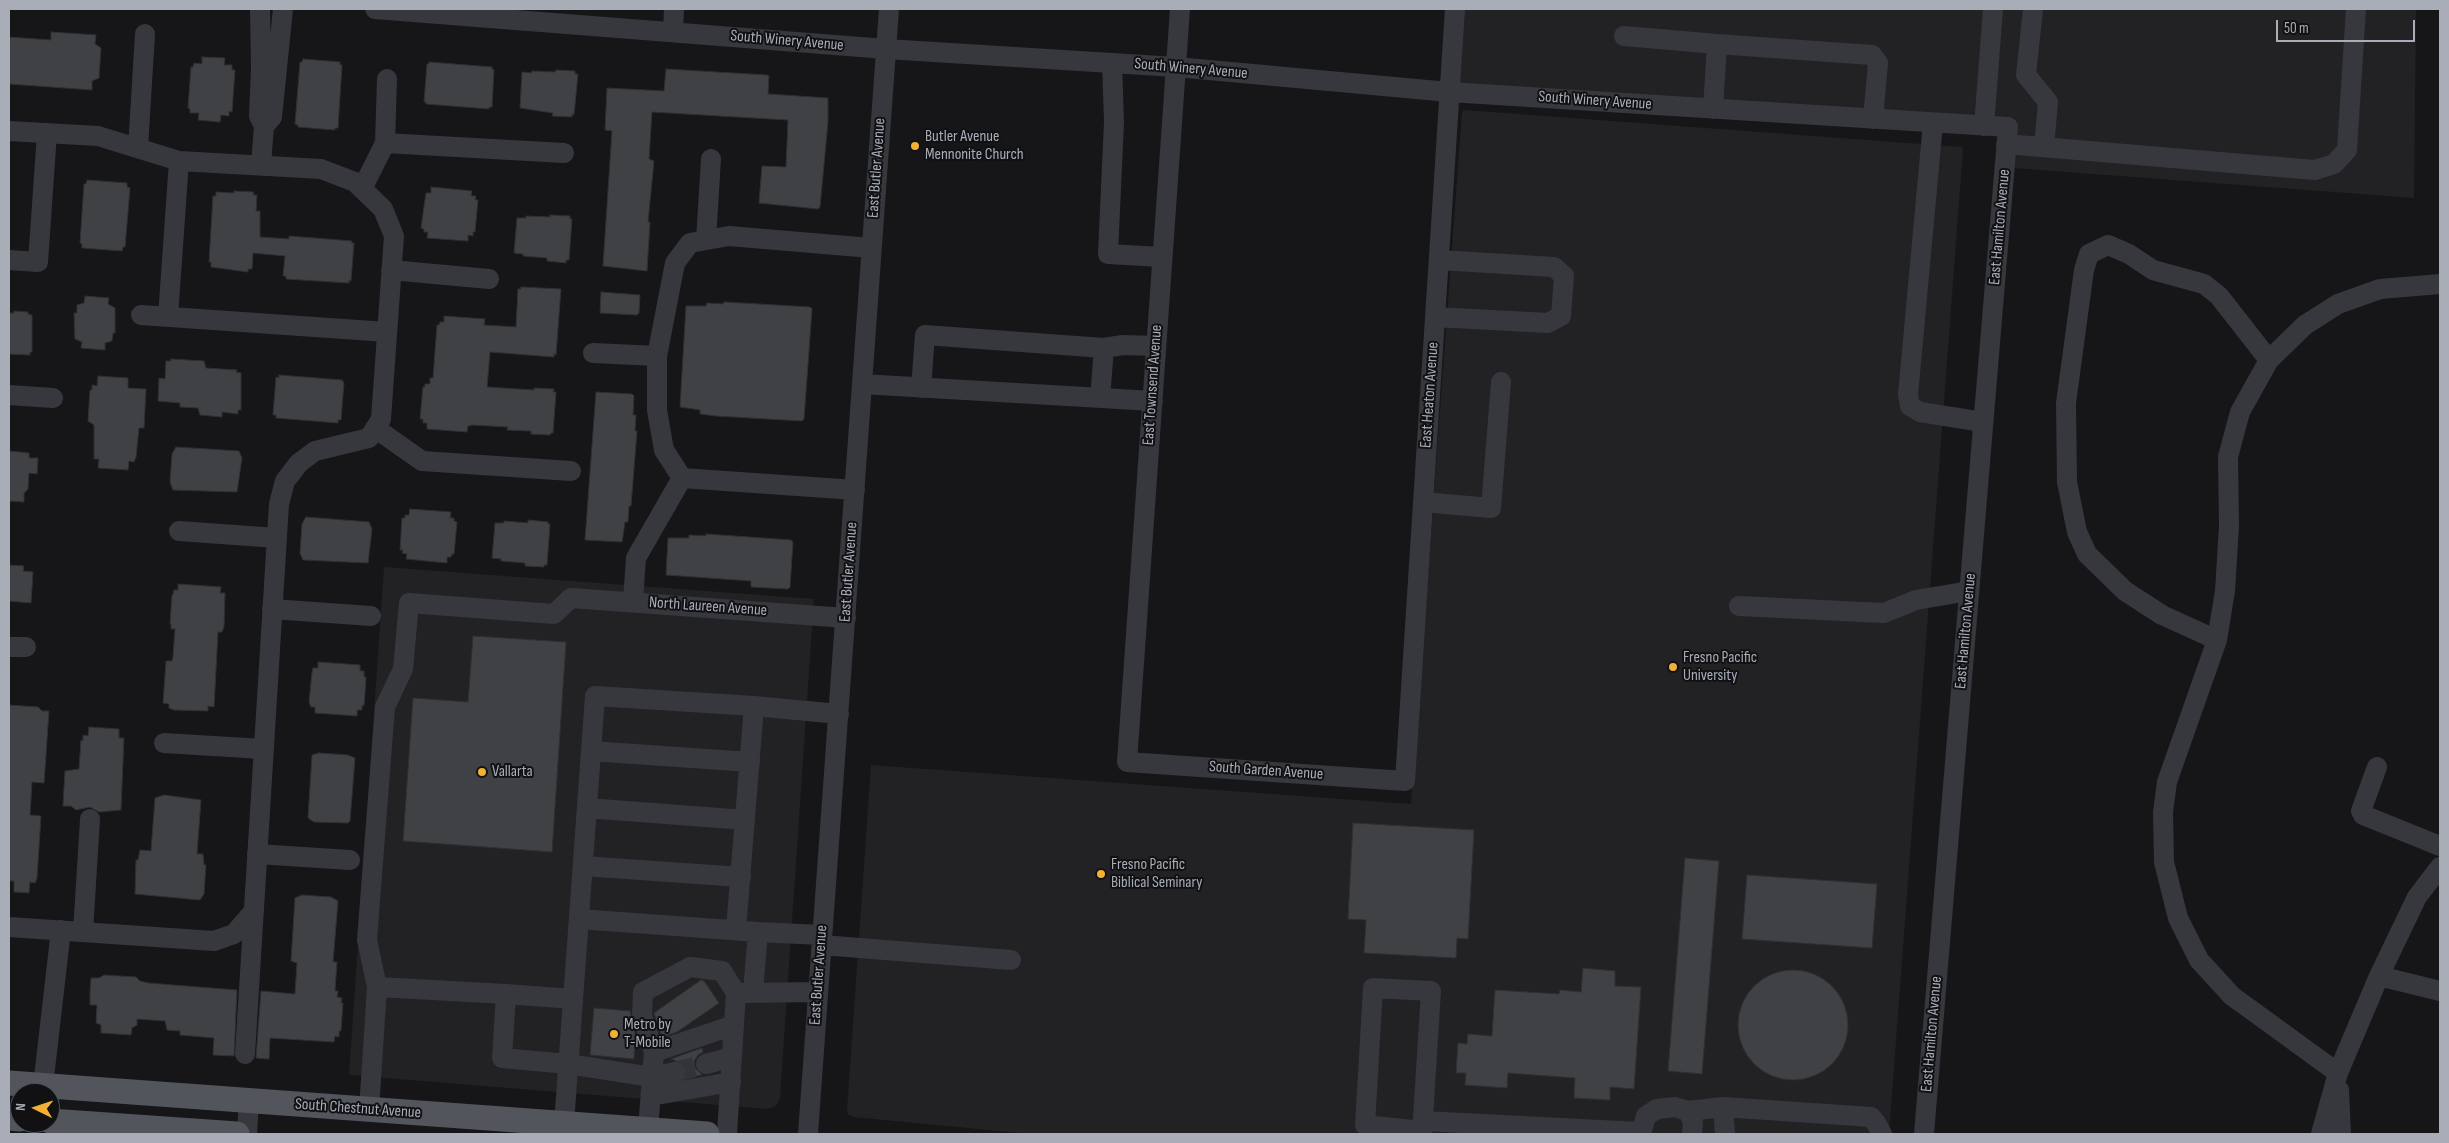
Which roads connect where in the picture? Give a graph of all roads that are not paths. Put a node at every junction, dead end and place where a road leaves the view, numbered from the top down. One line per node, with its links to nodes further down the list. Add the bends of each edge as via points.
1 (260, 9): 17 (street)
2 (283, 9): 17 (street)
3 (375, 9): 11 (street, South Winery Avenue)
4 (674, 9): 12 (street)
5 (889, 9): 16 (street, East Butler Avenue)
6 (1180, 9): 19 (street, East Townsend Avenue)
7 (1455, 9): 21 (street, East Heaton Avenue)
8 (1993, 9): 25 (street)
9 (2033, 9): 30 (street, via 2026,75 2048,102)
10 (2356, 9): 30 (street, South Winery Avenue, via 2347,150 2334,164 2315,170)
11 (419, 10): 12 (street, South Winery Avenue)
12 (673, 32): 16 (street, South Winery Avenue)
13 (145, 34): 31 (street)
14 (1624, 36): 15 (street)
15 (1717, 44): 22 (street); 23 (street, via 1872,55 1878,63)
16 (886, 49): 18 (street, South Winery Avenue); 38 (street, East Butler Avenue)
17 (269, 58): 35 (street, via 259,116 264,126)
18 (1112, 62): 19 (street, South Winery Avenue); 39 (street, via 1114,122 1108,254)
19 (1176, 67): 21 (street, South Winery Avenue); 39 (street, East Townsend Avenue)
20 (388, 79): 29 (street)
21 (1449, 92): 22 (street, South Winery Avenue); 41 (street, East Heaton Avenue)
22 (1712, 109): 23 (street, South Winery Avenue)
23 (1873, 119): 24 (street, South Winery Avenue)
24 (1933, 123): 25 (street, South Winery Avenue); 61 (street, via 1908,394 1910,406 1920,412)
25 (1984, 126): 28 (street, South Winery Avenue)
26 (9, 131): 27 (street)
27 (47, 133): 31 (street, via 98,136); 40 (street, via 38,262)
28 (2007, 136): 30 (street, South Winery Avenue); 61 (street, East Hamilton Avenue)
29 (385, 143): 32 (street); 36 (street)
30 (2044, 147)
31 (138, 148): 34 (street)
32 (564, 154)
33 (712, 159): 37 (street)
34 (179, 161): 35 (street); 46 (street)
35 (261, 165): 36 (street, via 321,169 354,182)
36 (362, 189): 42 (street, via 383,210 394,236)
37 (706, 240): 38 (street, via 729,236); 52 (street, via 690,243 675,263)
38 (872, 248): 55 (street, East Butler Avenue)
39 (1162, 258): 49 (street, East Townsend Avenue)
40 (9, 260)
41 (1439, 260): 47 (street, East Heaton Avenue); 47 (street, via 1554,267 1564,276 1561,316 1548,323)
42 (391, 270): 43 (street); 48 (street)
43 (488, 279)
44 (2440, 284): 53 (street, via 2380,289 2338,304 2305,325)
45 (141, 315): 46 (street)
46 (168, 316): 48 (street)
47 (1435, 317): 66 (street, East Heaton Avenue)
48 (387, 332): 62 (street, via 381,419)
49 (1156, 346): 50 (street); 60 (street, East Townsend Avenue)
50 (1104, 348): 56 (street, via 925,335); 59 (street)
51 (593, 353): 52 (street)
52 (657, 356): 64 (street, via 657,410 664,450)
53 (2269, 360): 75 (street, via 2240,412 2228,457 2226,581); 75 (street, via 2218,296 2204,284 2153,270 2108,245 2089,254 2084,270 2066,403 2067,482 2077,532 2087,554 2125,591 2162,616)
54 (1501, 382): 66 (street, via 1491,508)
55 (862, 384): 56 (street); 65 (street, East Butler Avenue)
56 (921, 388): 59 (street)
57 (9, 395): 58 (street)
58 (54, 398)
59 (1100, 398): 60 (street)
60 (1152, 401): 82 (street, East Townsend Avenue)
61 (1983, 422): 69 (street, East Hamilton Avenue)
62 (375, 428): 63 (street, via 422,461); 68 (street, via 369,438 315,451 299,463 285,481 279,504)
63 (571, 471)
64 (682, 478): 65 (street); 70 (street, via 636,558)
65 (854, 490): 74 (street, East Butler Avenue)
66 (1423, 502): 84 (street, East Heaton Avenue)
67 (179, 531): 68 (street)
68 (277, 538): 72 (street)
69 (1969, 591): 71 (street, via 1916,600 1884,614); 140 (street, East Hamilton Avenue)
70 (633, 601): 74 (street, North Laureen Avenue); 104 (street, North Laureen Avenue, via 571,598 554,614 408,603 403,669 385,707 367,940)
71 (1739, 606)
72 (272, 609): 73 (street); 79 (street)
73 (371, 616)
74 (846, 618): 77 (street, East Butler Avenue)
75 (2217, 640): 117 (street, via 2167,782 2163,812 2164,862 2178,918 2199,960 2232,996)
76 (754, 706): 77 (street); 80 (street, via 596,696); 81 (street)
77 (839, 714): 101 (street, East Butler Avenue)
78 (164, 742): 79 (street)
79 (263, 750): 89 (street)
80 (591, 751): 81 (street); 85 (street)
81 (750, 762): 87 (street)
82 (1127, 762): 84 (street, South Garden Avenue)
83 (2377, 768): 88 (street, via 2361,811 2363,815)
84 (1405, 781)
85 (587, 808): 87 (street); 91 (street)
86 (90, 819): 99 (street)
87 (745, 820): 93 (street)
88 (2440, 846)
89 (257, 854): 90 (street); 94 (street)
90 (350, 860)
91 (583, 866): 93 (street); 95 (street)
92 (2440, 867): 103 (street, via 2417,897)
93 (741, 878): 97 (street)
94 (253, 912): 99 (street, via 234,934 214,941); 112 (street)
95 (579, 919): 97 (street); 109 (street)
96 (9, 927): 98 (street)
97 (736, 929): 100 (street)
98 (61, 930): 99 (street); 119 (street)
99 (84, 932)
100 (758, 932): 101 (street); 107 (street)
101 (822, 940): 102 (street); 106 (street, East Butler Avenue)
102 (1012, 960)
103 (2379, 976): 105 (street); 117 (street)
104 (377, 987): 108 (street); 124 (street)
105 (2440, 991)
106 (818, 992): 107 (street); 136 (street, East Butler Avenue)
107 (744, 993): 110 (street); 111 (street, via 722,971 690,966 643,992 642,1016)
108 (506, 994): 109 (street); 114 (street, via 502,1058)
109 (573, 999): 114 (street)
110 (734, 1025): 111 (street); 113 (street)
111 (654, 1052): 120 (street)
112 (244, 1054)
113 (732, 1057): 115 (street); 118 (street)
114 (568, 1064): 120 (street); 127 (street)
115 (706, 1064)
116 (675, 1072): 120 (street)
117 (2338, 1073): 141 (street); 142 (street)
118 (731, 1082): 120 (street); 135 (street)
119 (42, 1083)
120 (652, 1086): 130 (street)
121 (60, 1090): 122 (main road, South Chestnut Avenue)
122 (249, 1102): 124 (main road, South Chestnut Avenue); 133 (street)
123 (1723, 1107): 125 (street); 138 (street); 139 (street, via 1870,1117)
124 (369, 1110): 127 (main road, South Chestnut Avenue)
125 (1688, 1112): 131 (street, via 1675,1107 1658,1109 1646,1116); 137 (street)
126 (60, 1123): 129 (main road)
127 (564, 1124): 130 (main road, South Chestnut Avenue)
128 (1422, 1129): 128 (street, via 1431,991 1373,988 1365,1125); 131 (street)
129 (104, 1130): 132 (main road)
130 (648, 1130): 134 (main road, South Chestnut Avenue)
131 (1640, 1133)
132 (237, 1134)
133 (247, 1134)
134 (707, 1134)
135 (727, 1134)
136 (808, 1134)
137 (1692, 1134)
138 (1725, 1134)
139 (1882, 1134)
140 (1924, 1134)
141 (2320, 1134)
142 (2341, 1134)

